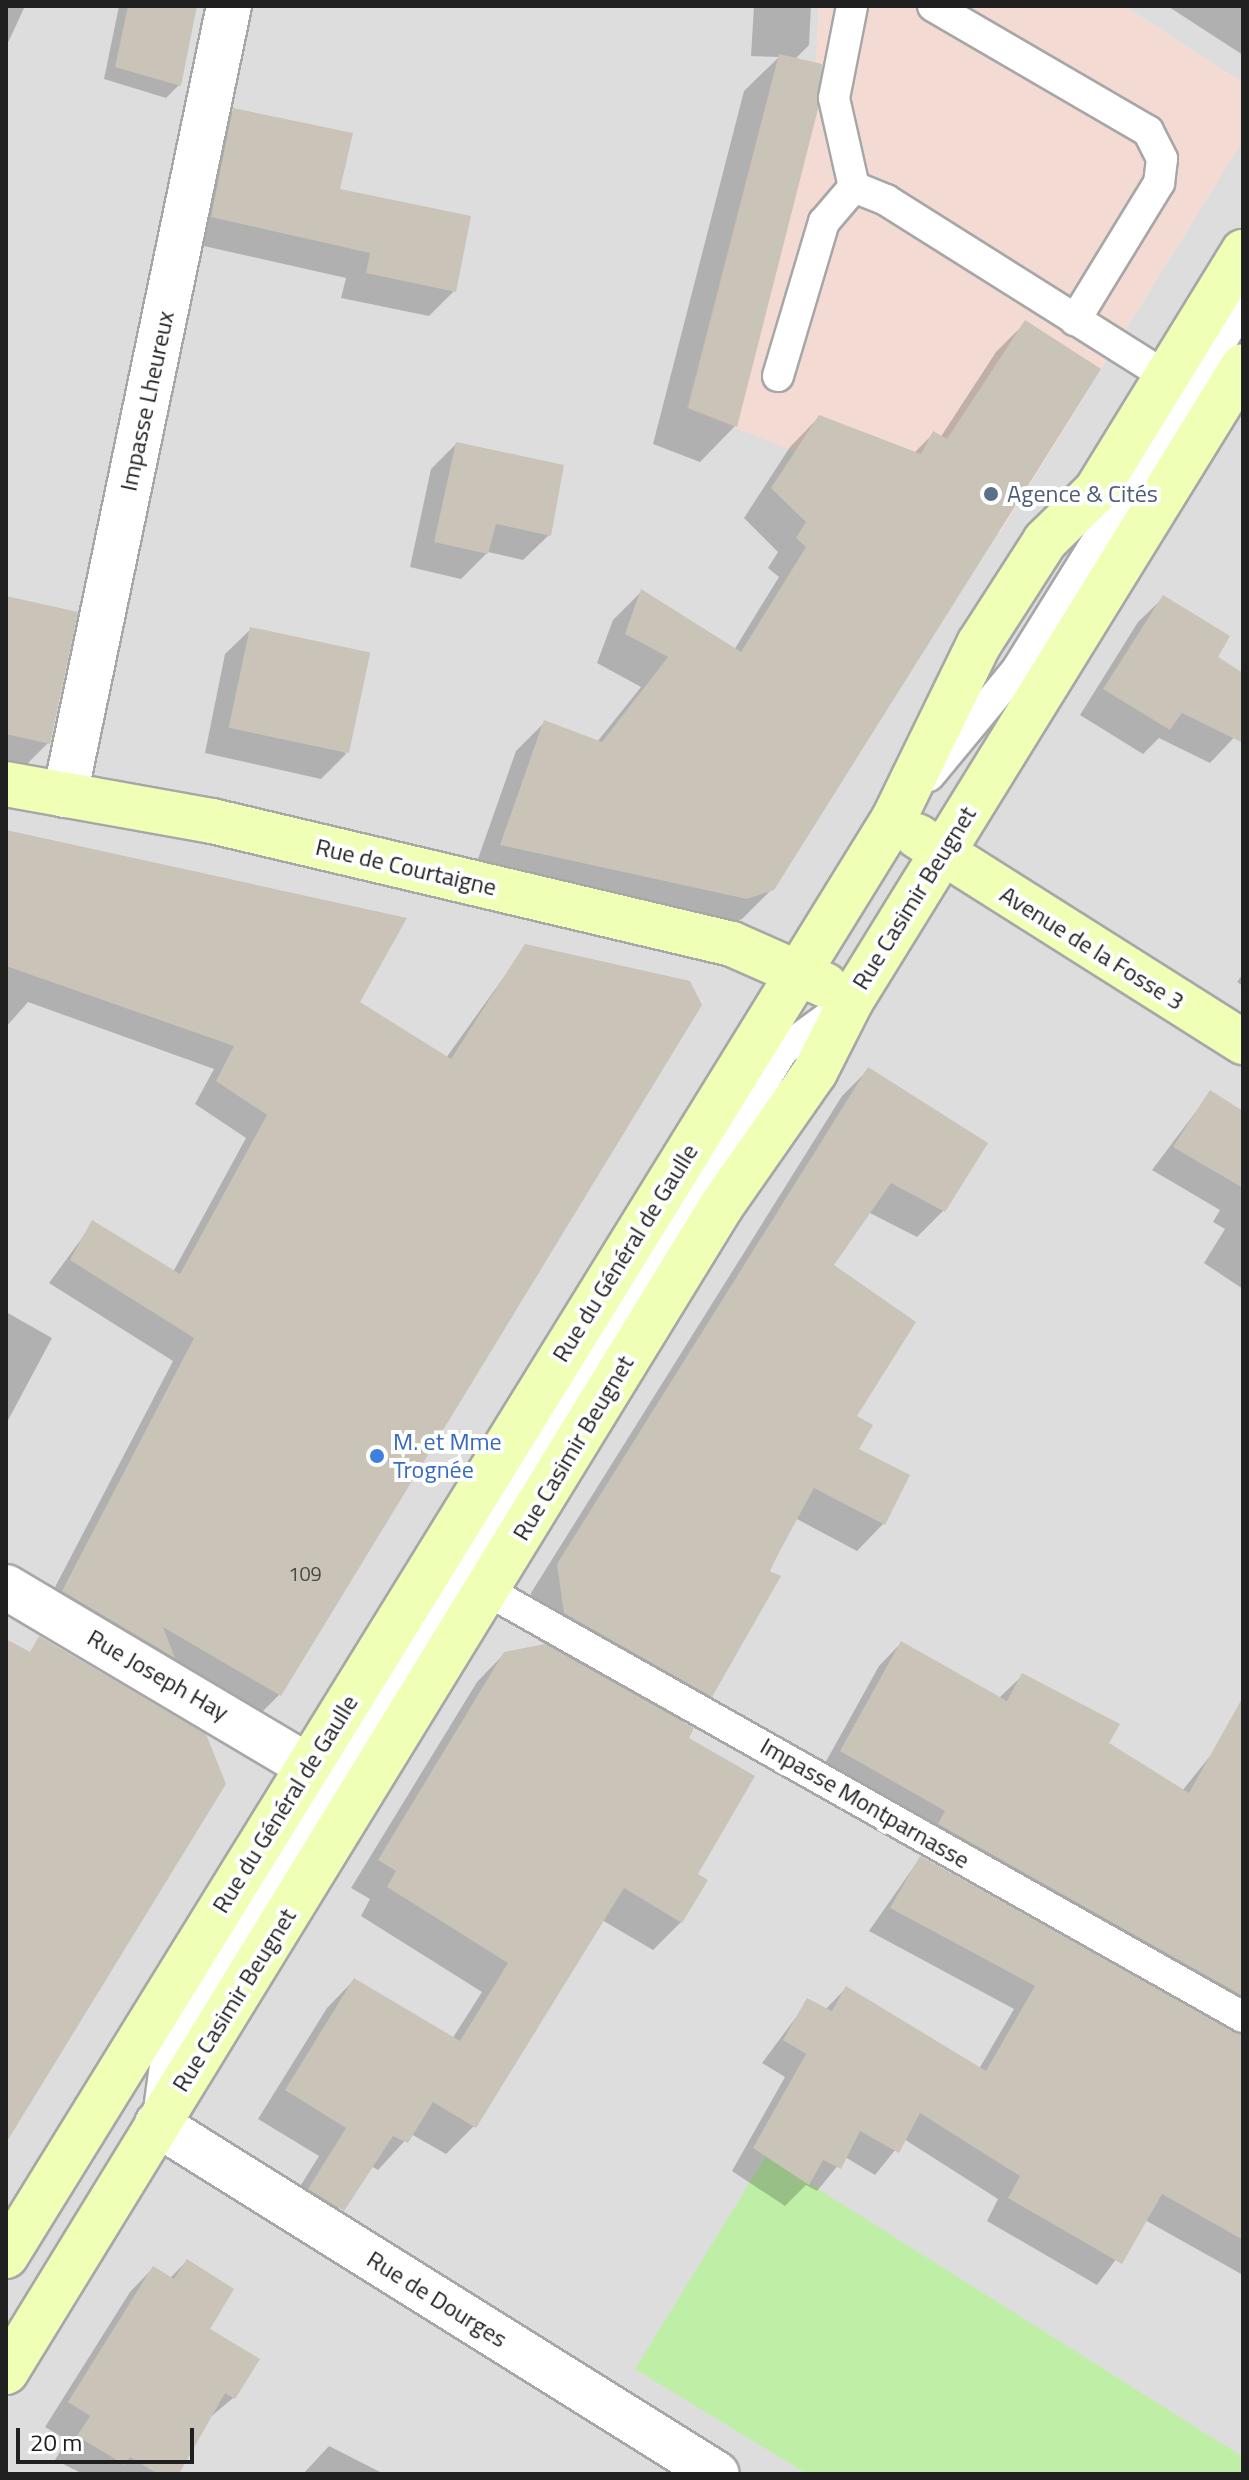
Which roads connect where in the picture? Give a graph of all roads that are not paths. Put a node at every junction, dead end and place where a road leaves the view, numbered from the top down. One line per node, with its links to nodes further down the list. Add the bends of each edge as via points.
1 (229, 6): 12 (street, Impasse Lheureux)
2 (852, 6): 4 (lane, via 834,98)
3 (933, 6): 7 (lane, via 1148,131 1162,159 1159,183)
4 (854, 187): 7 (lane); 9 (lane, via 824,222)
5 (1243, 252): 10 (main road, Rue du Général de Gaulle)
6 (1243, 306): 13 (lane, via 1016,671)
7 (1075, 320): 10 (lane)
8 (1243, 366): 14 (main road, Rue Casimir Beugnet)
9 (778, 376)
10 (1166, 376): 13 (main road, Rue du Général de Gaulle, via 1096,491 1045,541 979,644)
11 (6, 784): 12 (main road, Rue de Courtaigne)
12 (65, 795): 15 (main road, Rue de Courtaigne, via 212,821 686,933)
13 (894, 818): 14 (main road, Avenue de la Fosse 3); 15 (main road, Rue du Général de Gaulle)
14 (942, 853): 16 (main road, Rue Casimir Beugnet); 17 (main road, Avenue de la Fosse 3)
15 (800, 970): 16 (main road, Rue de Courtaigne); 20 (main road, Rue du Général de Gaulle)
16 (851, 1001): 19 (main road, Rue Casimir Beugnet, via 808,1083 720,1208); 22 (lane, via 783,1050 167,2051)
17 (1243, 1042)
18 (6, 1587): 20 (street, Rue Joseph Hay)
19 (486, 1590): 21 (lane, Impasse Montparnasse); 22 (main road, Rue Casimir Beugnet)
20 (308, 1766): 23 (main road, Rue du Général de Gaulle)
21 (1243, 2017)
22 (157, 2124): 24 (main road, Rue Casimir Beugnet); 25 (street, Rue de Dourges)
23 (6, 2256)
24 (6, 2372)
25 (717, 2474)

